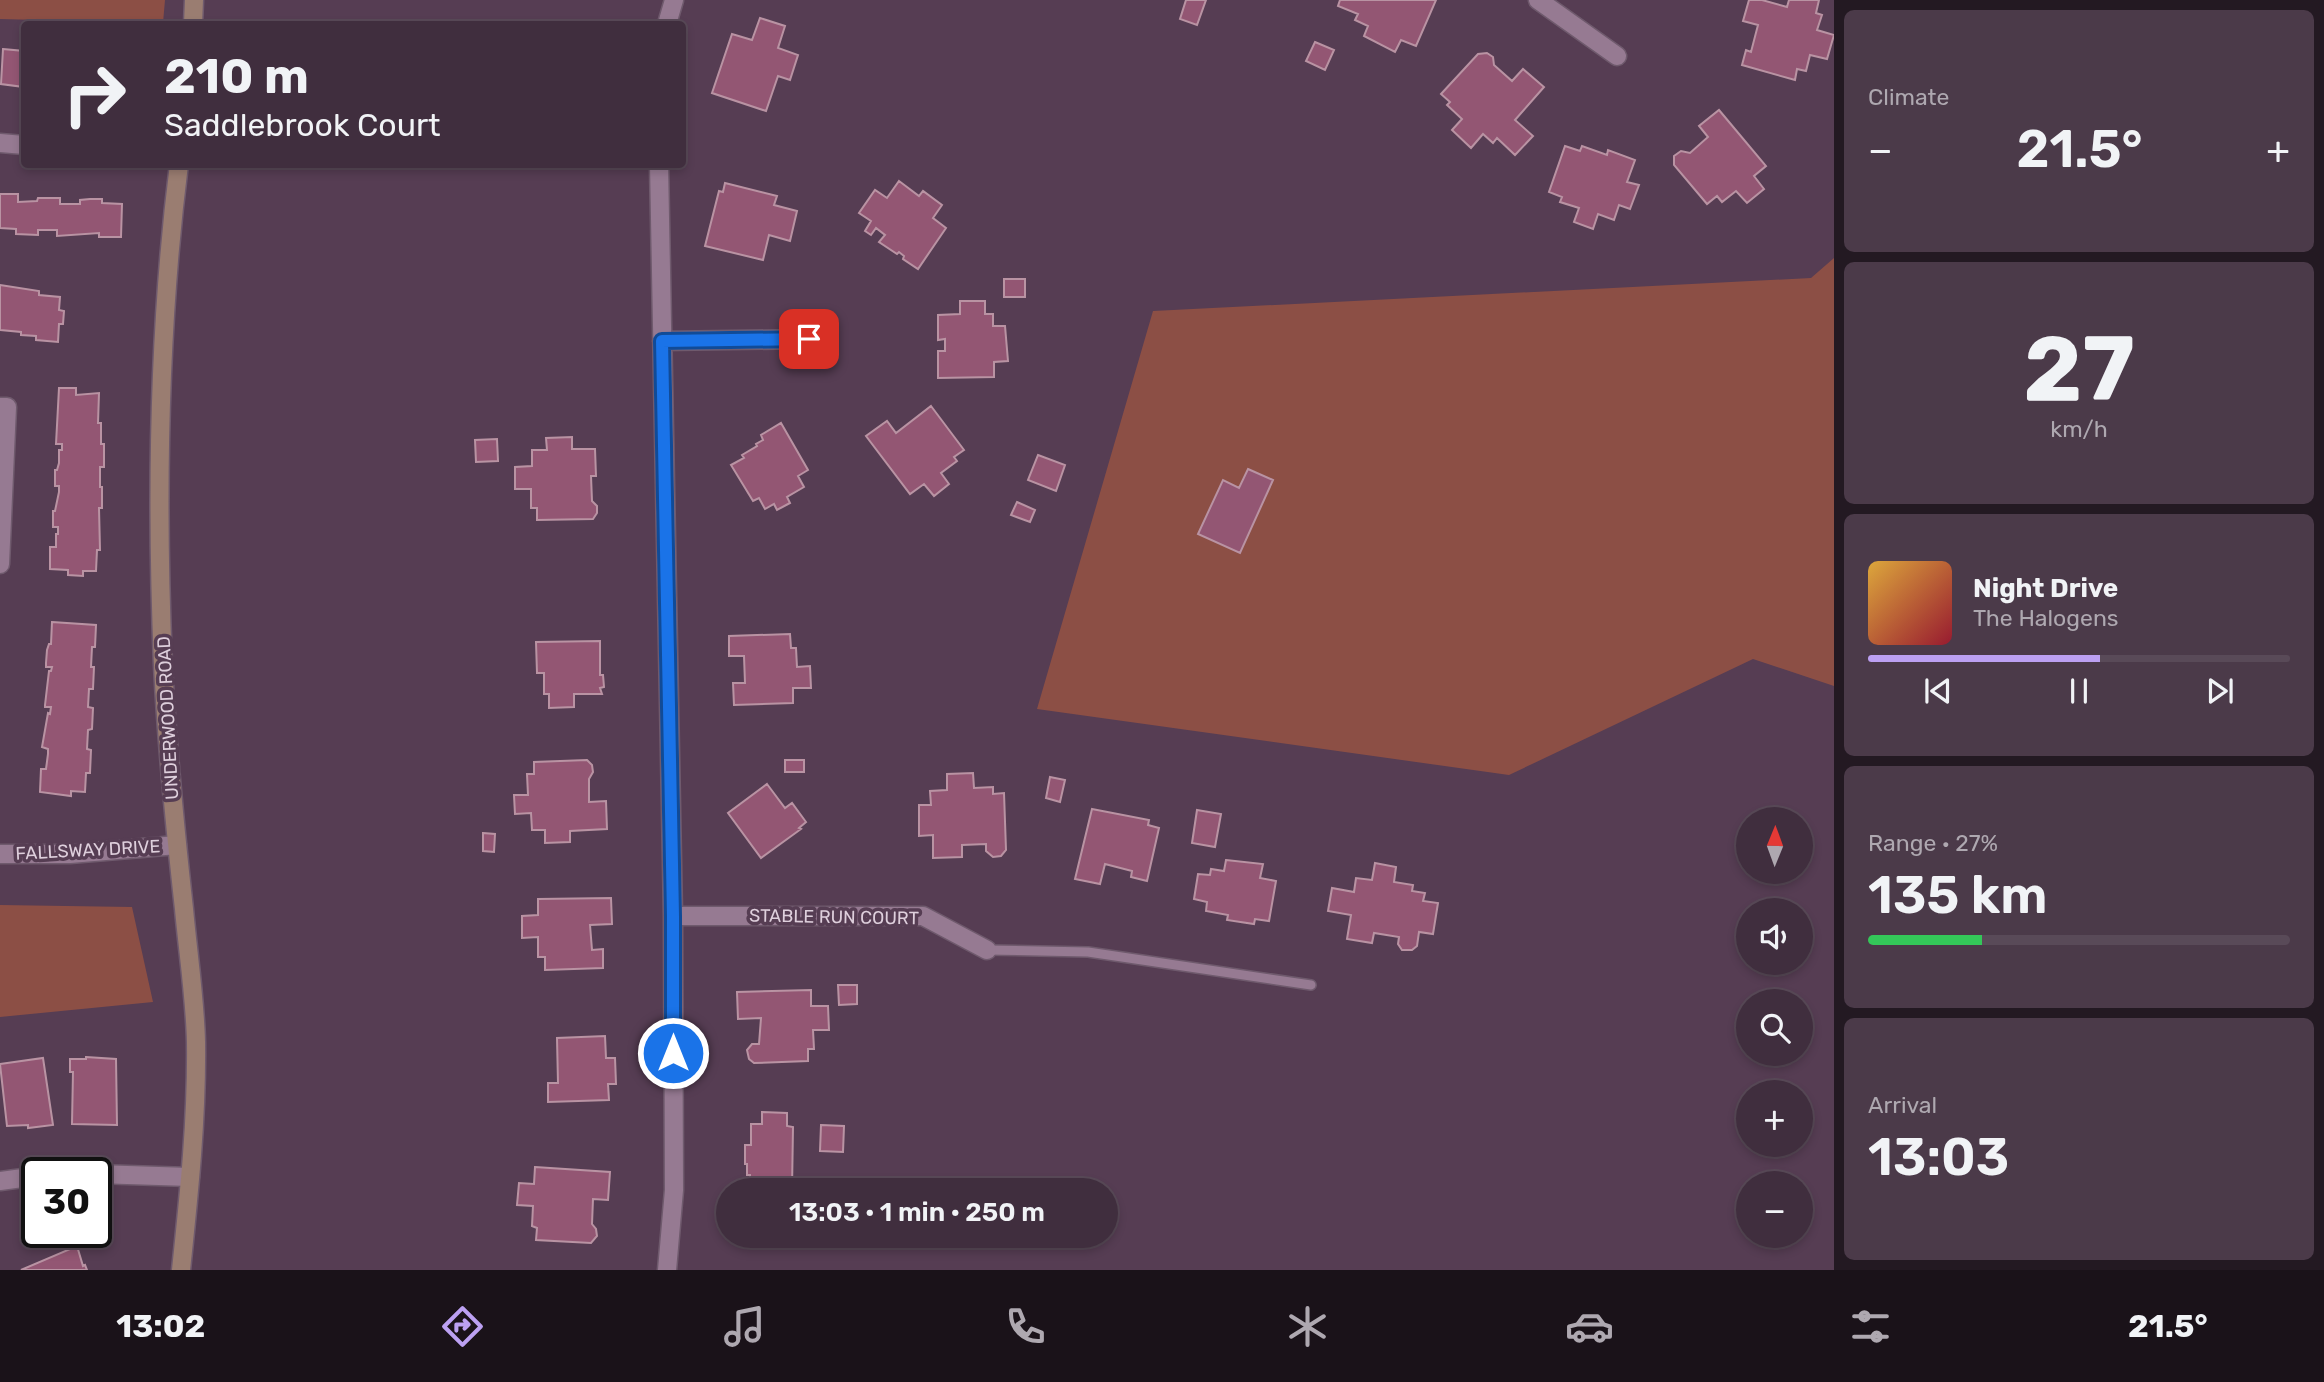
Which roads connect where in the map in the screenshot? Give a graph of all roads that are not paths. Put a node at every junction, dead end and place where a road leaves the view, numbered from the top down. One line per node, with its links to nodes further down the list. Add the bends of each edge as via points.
1 (194, 0): 4 (street)
2 (674, 0): 5 (street)
3 (1538, 0): 6 (street)
4 (193, 21)
5 (668, 21)
6 (1617, 56)
7 (0, 143): 8 (street)
8 (21, 145)
9 (179, 168): 16 (street, UNDERWOOD ROAD, via 161,354 163,665)
10 (659, 168): 12 (street)
11 (809, 339): 12 (street)
12 (662, 341): 18 (street)
13 (0, 407): 14 (street, via 7,407)
14 (1, 512): 15 (street)
15 (0, 564)
16 (177, 845): 17 (street, FALLSWAY DRIVE, via 69,854); 22 (street, UNDERWOOD ROAD, via 196,1040)
17 (0, 854)
18 (673, 916): 19 (street, STABLE RUN COURT, via 923,916); 26 (street, via 674,1190)
19 (987, 950): 20 (lane, via 1088,952)
20 (1311, 985)
21 (112, 1175): 22 (street)
22 (190, 1177): 25 (street, UNDERWOOD ROAD)
23 (21, 1178): 24 (street)
24 (0, 1181)
25 (181, 1270)
26 (667, 1270)

